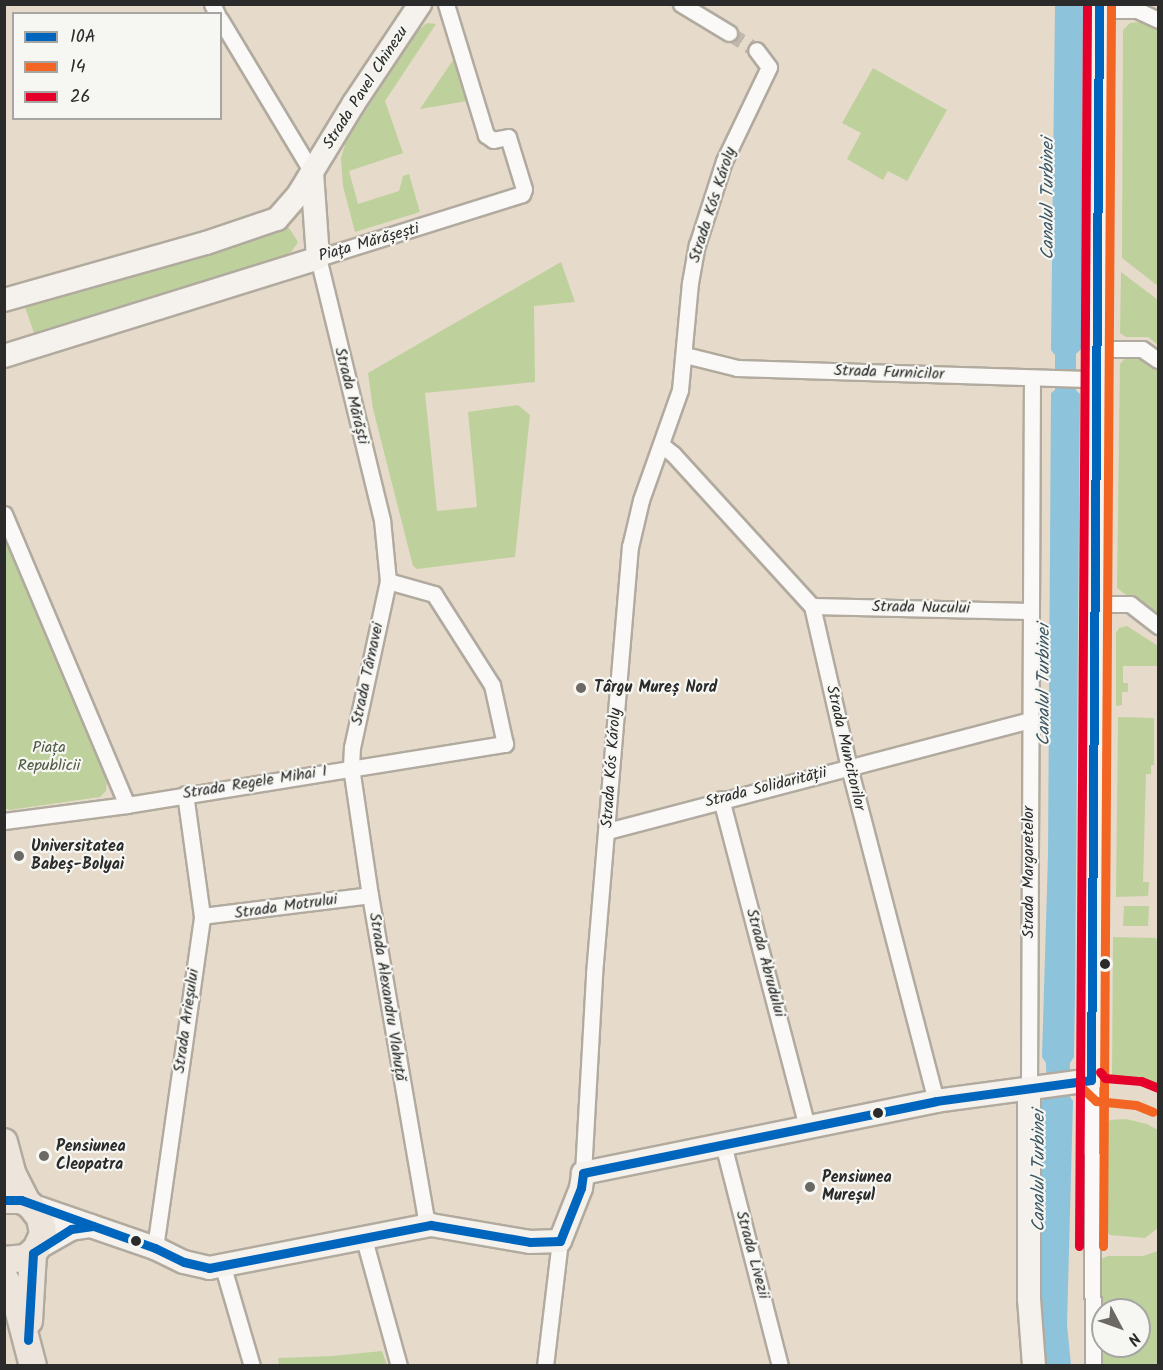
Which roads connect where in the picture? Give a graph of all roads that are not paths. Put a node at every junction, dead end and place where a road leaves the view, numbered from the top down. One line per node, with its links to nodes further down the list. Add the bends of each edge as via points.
1 (420, 4): 9 (street, Strada Pavel Chinezu)
2 (446, 4): 10 (street, Piața Mărășești, via 486,135 493,140 508,137 524,189 522,194)
3 (681, 4): 7 (street)
4 (1099, 7): 5 (street, via 1137,10); 12 (street)
5 (1158, 20)
6 (222, 22): 9 (street, Strada Mărăști)
7 (729, 33)
8 (756, 50): 13 (street, Strada Kós Károly, via 769,67 724,161 697,245)
9 (312, 172): 10 (street, Strada Mărăști); 11 (street, via 277,219 265,225)
10 (318, 258): 14 (street, Piața Mărășești); 20 (street, Strada Mărăști, via 382,520)
11 (4, 300)
12 (1096, 349): 15 (street, via 1143,350); 17 (street)
13 (685, 355): 16 (street, Strada Furnicilor, via 737,368); 18 (street, Strada Kós Károly, via 680,390)
14 (4, 356)
15 (1158, 360)
16 (1032, 379): 17 (street, Strada Furnicilor); 23 (street, Strada Margaretelor)
17 (1091, 379): 21 (street)
18 (663, 446): 22 (street, Strada Muncitorilor); 32 (street, Strada Kós Károly, via 641,500 630,547)
19 (4, 514): 30 (street)
20 (388, 581): 26 (street, Strada Târnavei); 26 (street, Strada Regele Mihai I, via 435,594 492,686 505,744)
21 (1094, 604): 24 (street, via 1130,604); 35 (street)
22 (812, 606): 23 (street, Strada Nucului); 27 (street, Strada Muncitorilor)
23 (1030, 611): 25 (street, Strada Margaretelor)
24 (1158, 626)
25 (1029, 720): 27 (street, Strada Solidarității); 36 (street, Strada Margaretelor)
26 (351, 767): 28 (street, Strada Regele Mihai I); 33 (street, Strada Alexandru Vlahuță)
27 (849, 767): 29 (street, Strada Solidarității); 37 (street, Strada Muncitorilor)
28 (185, 794): 30 (street, Strada Regele Mihai I); 34 (street, Strada Arieșului)
29 (721, 800): 32 (street, Strada Solidarității); 38 (street, Strada Abrudului)
30 (127, 805): 31 (street, Strada Regele Mihai I)
31 (4, 821)
32 (607, 831): 41 (street, Strada Kós Károly)
33 (370, 895): 34 (street, Strada Motrului); 44 (street, Strada Alexandru Vlahuță)
34 (202, 916): 47 (street, Strada Arieșului)
35 (1084, 1081): 36 (street); 59 (street)
36 (1037, 1086): 37 (street); 58 (street, Strada Margaretelor, via 1029,1299)
37 (936, 1101): 38 (street)
38 (807, 1127): 40 (street)
39 (4, 1142): 42 (main road)
40 (723, 1144): 41 (street); 57 (street, Strada Livezii)
41 (583, 1173): 46 (street, Strada Kós Károly)
42 (20, 1203): 43 (street); 48 (main road, via 36,1211 43,1226)
43 (93, 1226): 47 (street); 48 (street, via 71,1229)
44 (427, 1226): 45 (street); 46 (street, via 530,1242)
45 (364, 1239): 50 (street); 55 (street)
46 (560, 1241): 56 (street, Strada Kós Károly)
47 (155, 1248): 50 (street, via 184,1262)
48 (35, 1251): 49 (main road, via 18,1260); 52 (main road)
49 (4, 1260)
50 (224, 1267): 54 (street)
51 (4, 1277): 52 (main road, via 15,1297)
52 (28, 1340): 53 (main road)
53 (33, 1365)
54 (252, 1365)
55 (399, 1365)
56 (545, 1365)
57 (780, 1365)
58 (1034, 1365)
59 (1094, 1365)

